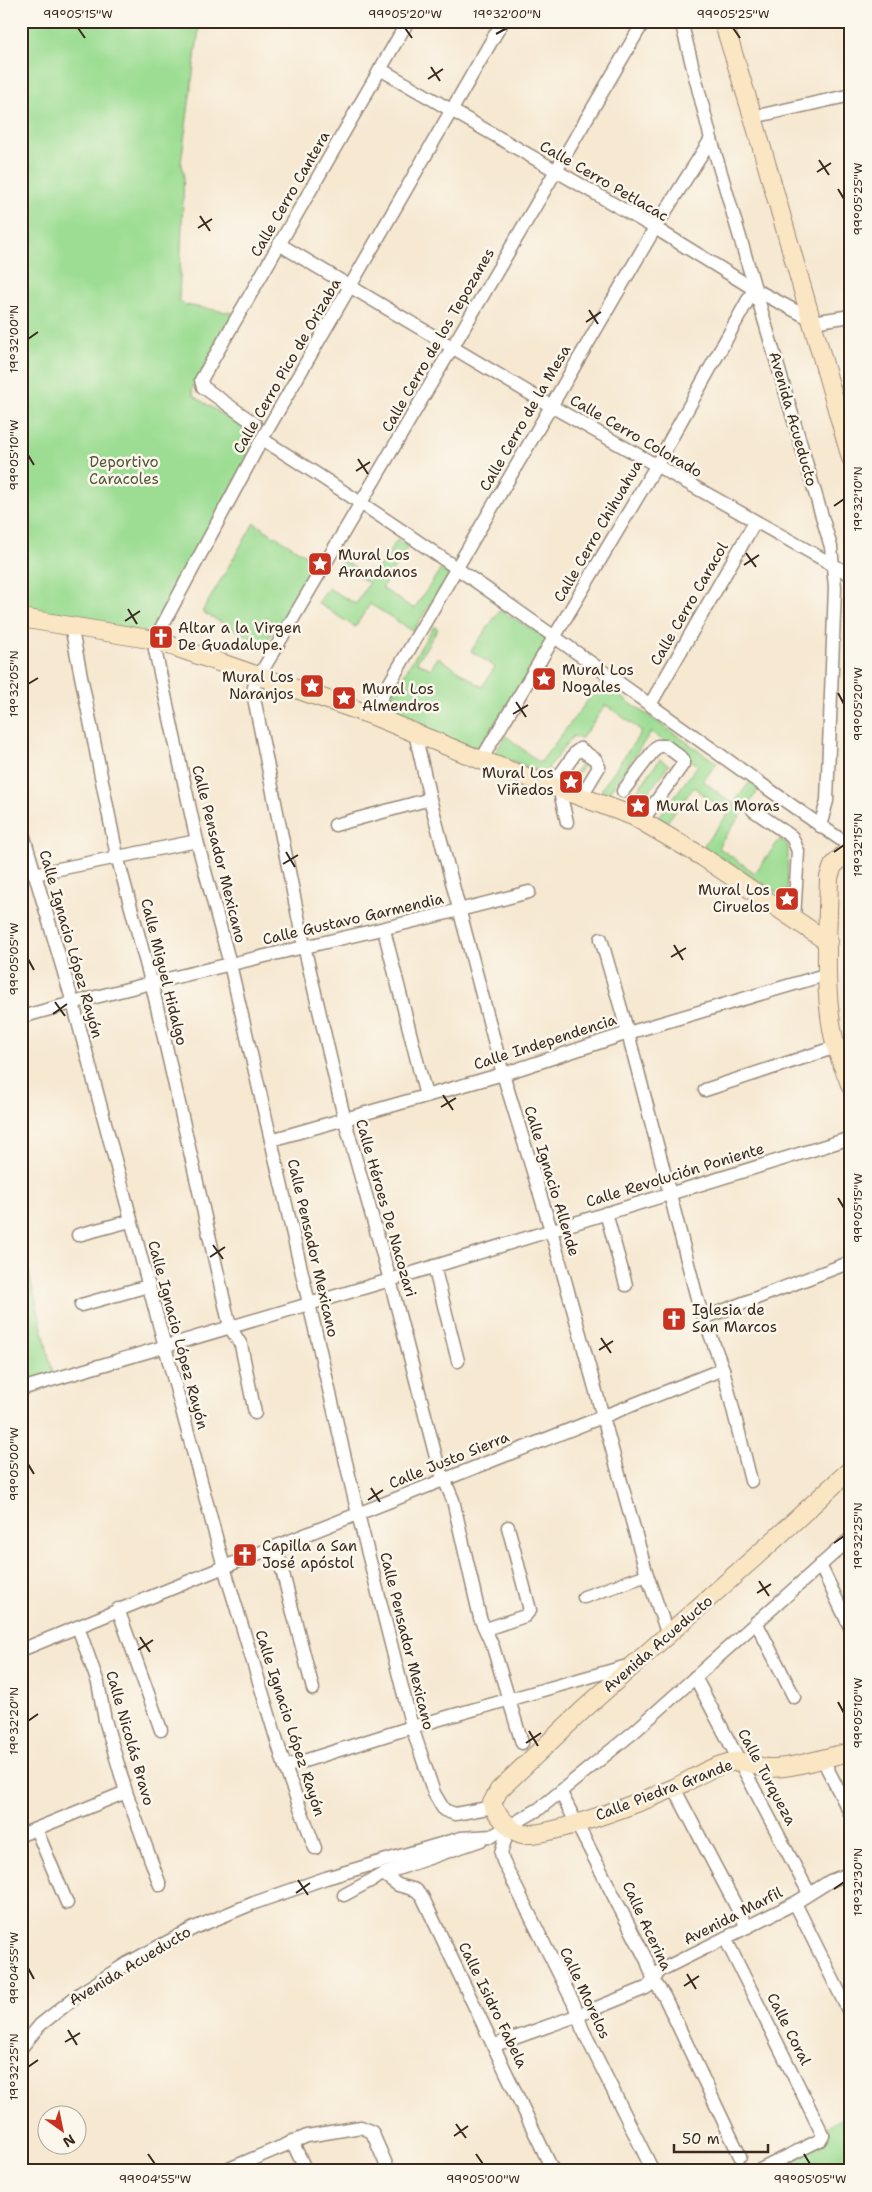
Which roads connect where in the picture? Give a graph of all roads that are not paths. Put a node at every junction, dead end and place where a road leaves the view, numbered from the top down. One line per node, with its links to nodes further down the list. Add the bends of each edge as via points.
1 (408, 21): 6 (street, Calle Cerro Cantera)
2 (504, 21): 8 (street, Calle Cerro Pico de Orizaba)
3 (644, 21): 11 (street, Calle Cerro de los Tepozanes)
4 (681, 21): 10 (street, Avenida Acueducto)
5 (723, 21): 9 (main road)
6 (380, 69): 8 (street, Calle Cerro Petlacac); 13 (street, Calle Cerro Cantera)
7 (851, 95): 9 (street)
8 (452, 111): 11 (street, Calle Cerro Petlacac); 14 (street, Calle Cerro Pico de Orizaba)
9 (753, 118): 17 (main road)
10 (711, 139): 12 (street, Calle Cerro de la Mesa); 15 (street, Avenida Acueducto)
11 (554, 171): 12 (street, Calle Cerro Petlacac); 18 (street, Calle Cerro de los Tepozanes)
12 (655, 228): 15 (street, Calle Cerro Petlacac); 19 (street, Calle Cerro de la Mesa)
13 (279, 244): 14 (street, Calle Cerro Colorado); 20 (street, Calle Cerro Cantera, via 200,383)
14 (352, 286): 18 (street, Calle Cerro Colorado); 21 (street, Calle Cerro Pico de Orizaba)
15 (754, 289): 17 (street, Calle Cerro Petlacac); 23 (street, Calle Cerro Chihuahua); 26 (street, Avenida Acueducto, via 831,547)
16 (851, 316): 17 (street)
17 (812, 320): 22 (main road)
18 (454, 347): 19 (street, Calle Cerro Colorado); 24 (street, Calle Cerro de los Tepozanes)
19 (551, 406): 23 (street, Calle Cerro Colorado); 27 (street, Calle Cerro de la Mesa)
20 (255, 424)
21 (262, 439): 24 (street); 32 (street, Calle Cerro Pico de Orizaba)
22 (851, 456)
23 (656, 466): 25 (street, Calle Cerro Colorado); 31 (street, Calle Cerro Chihuahua)
24 (363, 503): 27 (street); 33 (street, Calle Cerro de los Tepozanes)
25 (755, 522): 26 (street, Calle Cerro Colorado); 34 (street, Calle Cerro Caracol)
26 (833, 565): 28 (street, Calle Cerro Colorado); 47 (street, Avenida Acueducto, via 835,587 827,801)
27 (457, 567): 31 (street); 35 (street, Calle Cerro de la Mesa)
28 (851, 575)
29 (21, 618): 30 (main road)
30 (74, 625): 32 (main road); 50 (street, Calle Miguel Hidalgo, via 72,636)
31 (555, 636): 34 (street); 37 (street, Calle Cerro Chihuahua)
32 (155, 640): 33 (main road); 48 (street, Calle Pensador Mexicano, via 155,658)
33 (260, 675): 35 (main road); 58 (street, Calle Héroes De Nacozari, via 253,688 254,700)
34 (651, 703): 47 (street)
35 (371, 715): 36 (main road)
36 (415, 733): 37 (main road); 41 (street, Calle Ignacio Allende)
37 (481, 760): 38 (main road)
38 (560, 782): 40 (main road); 40 (street, via 580,749 596,760 599,767); 44 (street)
39 (623, 792): 43 (street, via 658,746 666,746 683,759 683,764)
40 (581, 796): 43 (main road)
41 (430, 799): 45 (street); 53 (street, Calle Ignacio Allende)
42 (752, 810): 54 (street, via 796,842)
43 (642, 820): 54 (main road)
44 (567, 822)
45 (335, 825)
46 (21, 826): 51 (street, Calle Ignacio López Rayón)
47 (820, 826): 49 (street)
48 (197, 840): 50 (street); 59 (street, Calle Pensador Mexicano)
49 (850, 846): 57 (main road, via 828,876)
50 (118, 856): 51 (street); 61 (street, Calle Miguel Hidalgo)
51 (34, 874): 62 (street, Calle Ignacio López Rayón)
52 (529, 892): 53 (street, Calle Gustavo Garmendia)
53 (460, 911): 55 (street, Calle Gustavo Garmendia); 66 (street, Calle Ignacio Allende)
54 (794, 919): 57 (main road)
55 (384, 930): 58 (street, Calle Gustavo Garmendia); 69 (street)
56 (601, 939): 64 (street)
57 (828, 942): 60 (main road)
58 (304, 946): 59 (street, Calle Gustavo Garmendia); 70 (street, Calle Héroes De Nacozari)
59 (230, 964): 61 (street, Calle Gustavo Garmendia); 72 (street, Calle Pensador Mexicano)
60 (828, 974): 64 (street, Calle Independencia); 65 (main road)
61 (152, 985): 62 (street, Calle Gustavo Garmendia); 86 (street, Calle Miguel Hidalgo)
62 (73, 1003): 63 (street, Calle Gustavo Garmendia); 75 (street, Calle Ignacio López Rayón)
63 (21, 1017)
64 (628, 1033): 66 (street, Calle Independencia); 73 (street)
65 (836, 1046): 67 (main road); 68 (street)
66 (503, 1074): 69 (street, Calle Independencia); 76 (street, Calle Ignacio Allende)
67 (851, 1086)
68 (706, 1090)
69 (426, 1096): 70 (street, Calle Independencia)
70 (345, 1121): 72 (street, Calle Independencia); 80 (street, Calle Héroes De Nacozari)
71 (851, 1138): 73 (street, Calle Revolución Poniente)
72 (272, 1140): 83 (street, Calle Pensador Mexicano)
73 (669, 1193): 74 (street, Calle Revolución Poniente); 85 (street)
74 (606, 1213): 76 (street, Calle Revolución Poniente); 81 (street)
75 (130, 1221): 77 (street); 82 (street, Calle Ignacio López Rayón)
76 (551, 1230): 79 (street, Calle Revolución Poniente); 92 (street, Calle Ignacio Allende)
77 (78, 1235)
78 (851, 1262): 85 (street)
79 (434, 1266): 80 (street, Calle Revolución Poniente); 88 (street)
80 (390, 1280): 83 (street, Calle Revolución Poniente); 94 (street, Calle Héroes De Nacozari, via 438,1464)
81 (626, 1284)
82 (148, 1286): 84 (street); 87 (street, Calle Ignacio López Rayón)
83 (309, 1304): 86 (street, Calle Revolución Poniente); 96 (street, Calle Pensador Mexicano)
84 (81, 1305)
85 (704, 1318): 89 (street)
86 (230, 1327): 87 (street, Calle Revolución Poniente); 91 (street, Calle Miguel Hidalgo, via 240,1345)
87 (165, 1346): 90 (street, Calle Revolución Poniente); 101 (street, Calle Ignacio López Rayón)
88 (458, 1361)
89 (723, 1369): 92 (street, Calle Justo Sierra); 95 (street)
90 (21, 1389)
91 (256, 1413)
92 (603, 1415): 94 (street, Calle Justo Sierra); 102 (street, Calle Ignacio Allende)
93 (851, 1469): 109 (main road, Avenida Acueducto)
94 (445, 1480): 96 (street, Calle Justo Sierra); 107 (street, Calle Héroes De Nacozari, via 453,1500 480,1618)
95 (750, 1481)
96 (358, 1514): 99 (street, Calle Justo Sierra); 116 (street, Calle Pensador Mexicano)
97 (508, 1527): 107 (street, via 530,1610 525,1616)
98 (851, 1538): 100 (street, Avenida Acueducto)
99 (276, 1547): 101 (street, Calle Justo Sierra); 113 (street)
100 (820, 1565): 105 (street, Avenida Acueducto); 108 (street)
101 (224, 1567): 104 (street, Calle Justo Sierra); 122 (street, Calle Ignacio López Rayón)
102 (647, 1575): 103 (street); 109 (street, Calle Ignacio Allende)
103 (584, 1597)
104 (118, 1609): 106 (street, Calle Justo Sierra); 117 (street)
105 (756, 1622): 112 (street, Avenida Acueducto); 114 (street)
106 (78, 1627): 110 (street, Calle Justo Sierra); 124 (street, Calle Nicolás Bravo, via 98,1683 104,1720)
107 (486, 1629): 115 (street, Calle Héroes De Nacozari)
108 (851, 1629)
109 (668, 1635): 111 (main road, Avenida Acueducto)
110 (21, 1650)
111 (636, 1664): 115 (street); 126 (main road, Avenida Acueducto, via 499,1790)
112 (695, 1677): 121 (street, Calle Turqueza); 125 (street, Avenida Acueducto)
113 (313, 1689)
114 (794, 1697)
115 (508, 1699): 116 (street); 118 (street, Calle Héroes De Nacozari)
116 (412, 1727): 122 (street); 126 (street, Calle Pensador Mexicano, via 434,1793 444,1810 455,1814)
117 (160, 1730)
118 (522, 1743)
119 (851, 1752): 120 (main road, Calle Piedra Grande)
120 (822, 1758): 121 (main road, Calle Piedra Grande, via 768,1768); 127 (street)
121 (742, 1762): 123 (main road, Calle Piedra Grande, via 712,1768); 136 (street, Calle Turqueza)
122 (285, 1768): 132 (street, Calle Ignacio López Rayón)
123 (674, 1788): 128 (main road, Calle Piedra Grande); 140 (street)
124 (126, 1792): 130 (street); 135 (street, Calle Nicolás Bravo)
125 (561, 1793): 128 (street, Calle Acerina); 129 (street, Avenida Acueducto)
126 (493, 1807): 129 (main road)
127 (851, 1814)
128 (578, 1822): 129 (main road, Calle Piedra Grande, via 535,1834 516,1833); 142 (street, Calle Acerina)
129 (509, 1827): 131 (street, Avenida Acueducto); 143 (street, Calle Morelos, via 501,1853 503,1862)
130 (26, 1829): 138 (street)
131 (486, 1837): 134 (street); 146 (street, Avenida Acueducto, via 461,1838 326,1878 194,1928 82,1992 40,2025)
132 (315, 1848)
133 (851, 1873): 136 (street, Avenida Marfil)
134 (383, 1874): 137 (street); 145 (street, Calle Isidro Fabela, via 398,1886 416,1890 422,1896)
135 (160, 1885)
136 (809, 1892): 139 (street, Avenida Marfil)
137 (344, 1895)
138 (67, 1902)
139 (794, 1903): 140 (street, Avenida Marfil); 144 (street)
140 (747, 1927): 141 (street, Avenida Marfil)
141 (725, 1938): 142 (street, Avenida Marfil, via 661,1970); 154 (street, Calle Coral, via 824,2135)
142 (654, 1981): 143 (street, Avenida Marfil, via 646,1988); 148 (street, Calle Acerina)
143 (579, 2015): 145 (street, Avenida Marfil); 153 (street, Calle Morelos, via 582,2028)
144 (851, 2016)
145 (495, 2045): 152 (street, Calle Isidro Fabela)
146 (21, 2048)
147 (292, 2141): 149 (street); 150 (street); 151 (street, via 364,2127 372,2132)
148 (740, 2156)
149 (224, 2171)
150 (306, 2171)
151 (389, 2171)
152 (553, 2171)
153 (653, 2171)
154 (758, 2171)

